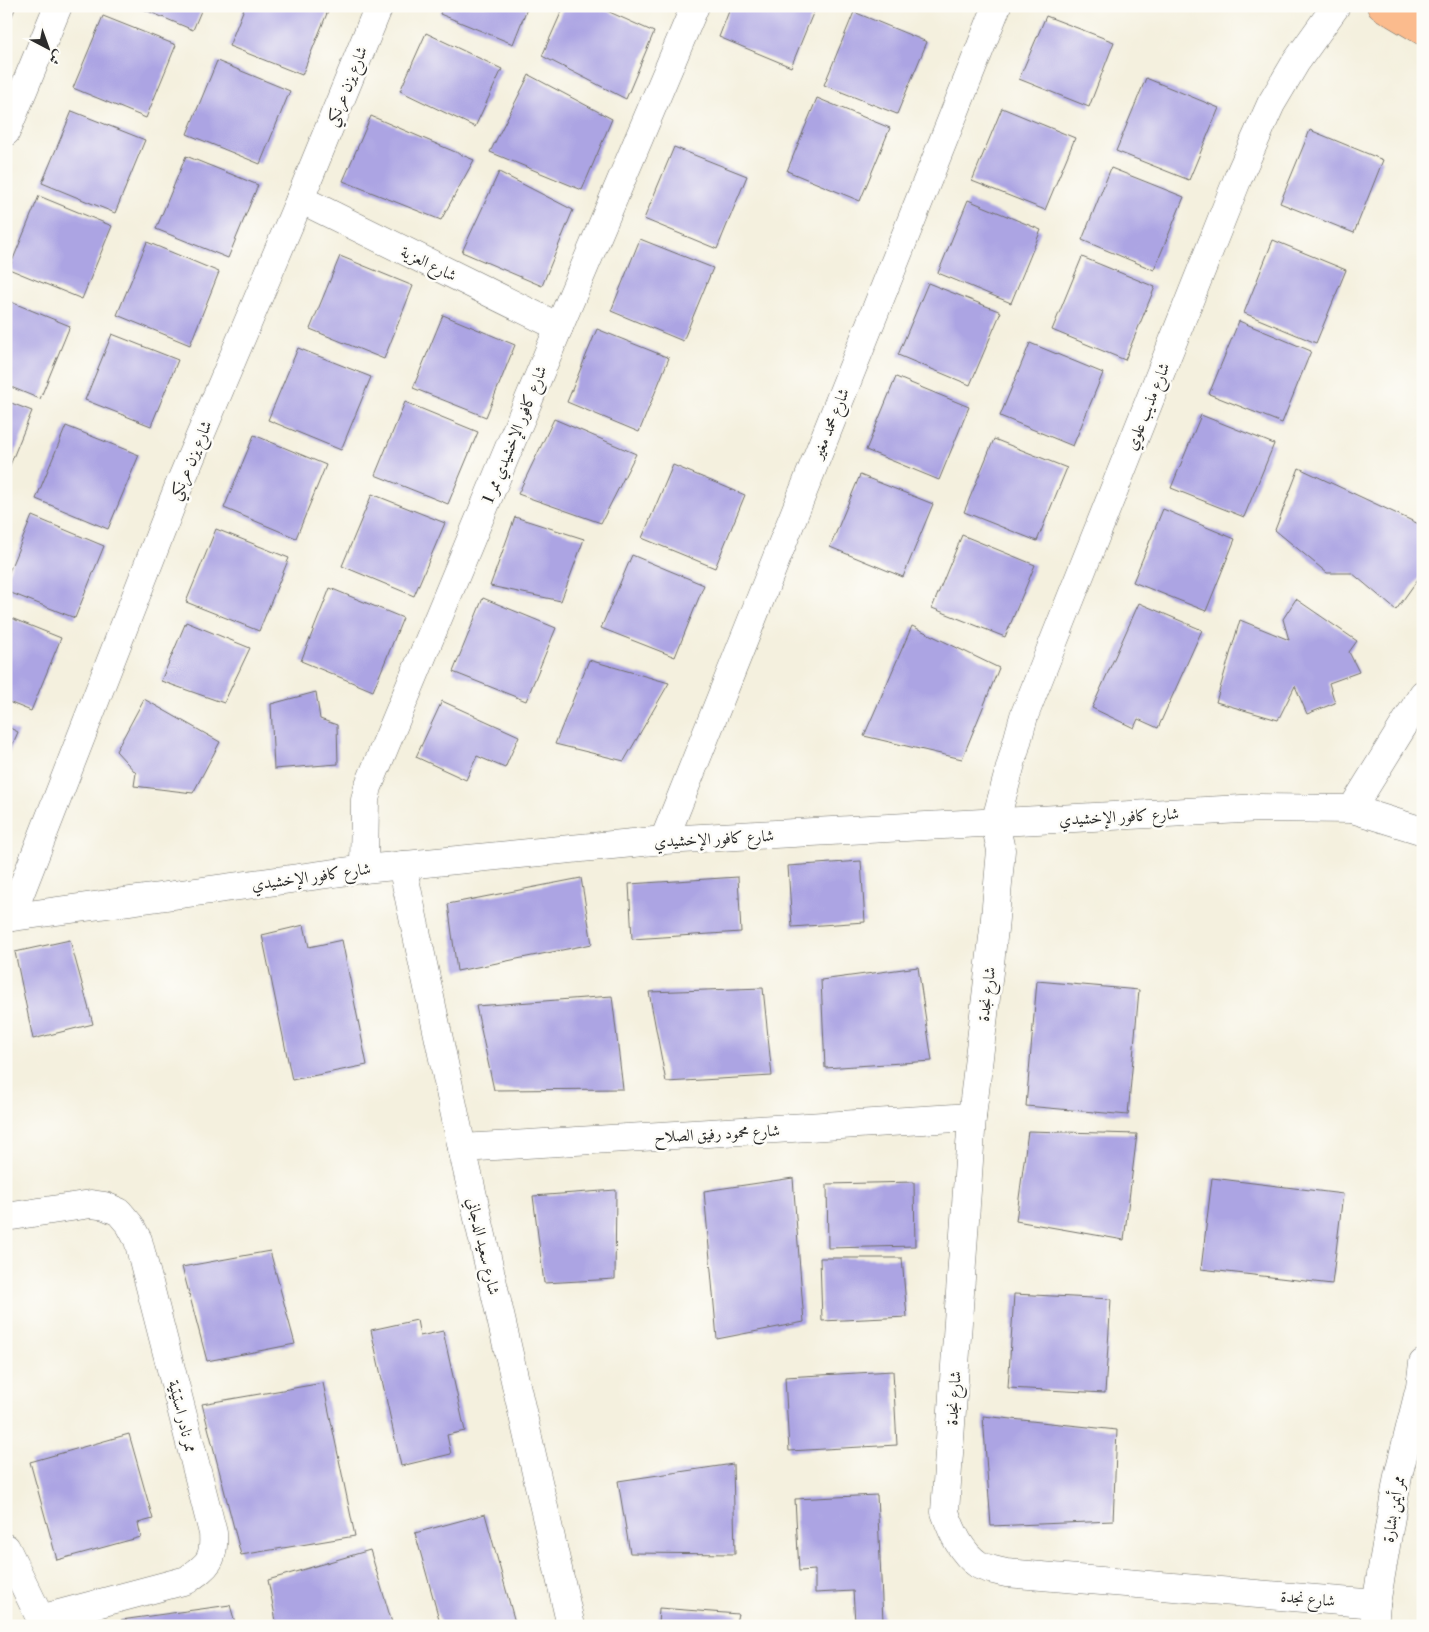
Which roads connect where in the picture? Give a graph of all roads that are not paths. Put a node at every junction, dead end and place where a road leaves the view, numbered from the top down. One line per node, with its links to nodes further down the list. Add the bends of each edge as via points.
1 (58, 6): 8 (street)
2 (379, 6): 9 (street, شارع يزن عرنكي)
3 (696, 6): 10 (street, شارع كافور الإخشيدي ممر 1)
4 (997, 6): 15 (street, شارع محمد مغير)
5 (1336, 6): 13 (street, شارع مذيب علوي, via 1271,104 1238,178 1024,716)
6 (1381, 6): 7 (highway)
7 (1423, 31)
8 (6, 132)
9 (300, 199): 10 (street, شارع العزية); 18 (street, شارع يزن عرنكي, via 178,488)
10 (558, 327): 17 (street, شارع كافور الإخشيدي ممر 1, via 368,787 364,800)
11 (1423, 694): 12 (street)
12 (1352, 808): 13 (street, شارع كافور الإخشيدي, via 1260,808); 14 (street, شارع كافور الإخشيدي)
13 (994, 823): 15 (street, شارع كافور الإخشيدي); 19 (street, شارع نجدة, via 1001,850)
14 (1423, 831)
15 (664, 840): 16 (street, شارع كافور الإخشيدي)
16 (402, 865): 17 (street, شارع كافور الإخشيدي); 20 (street, شارع سعيد الدجاني)
17 (364, 869): 18 (street, شارع كافور الإخشيدي)
18 (9, 918)
19 (972, 1117): 20 (street, شارع محمود رفيق الصلاح); 24 (street, شارع نجدة, via 946,1512 952,1532 964,1550 980,1566 1006,1573)
20 (462, 1148): 26 (street, شارع سعيد الدجاني)
21 (6, 1217): 25 (street, ممر نادر استيتية, via 91,1204 119,1212 130,1225 138,1240 213,1533 212,1557 203,1569 187,1580)
22 (1422, 1380): 24 (street, ممر أيمن بشارة, via 1398,1476)
23 (6, 1548): 25 (street)
24 (1375, 1615)
25 (42, 1623)
26 (571, 1626)

